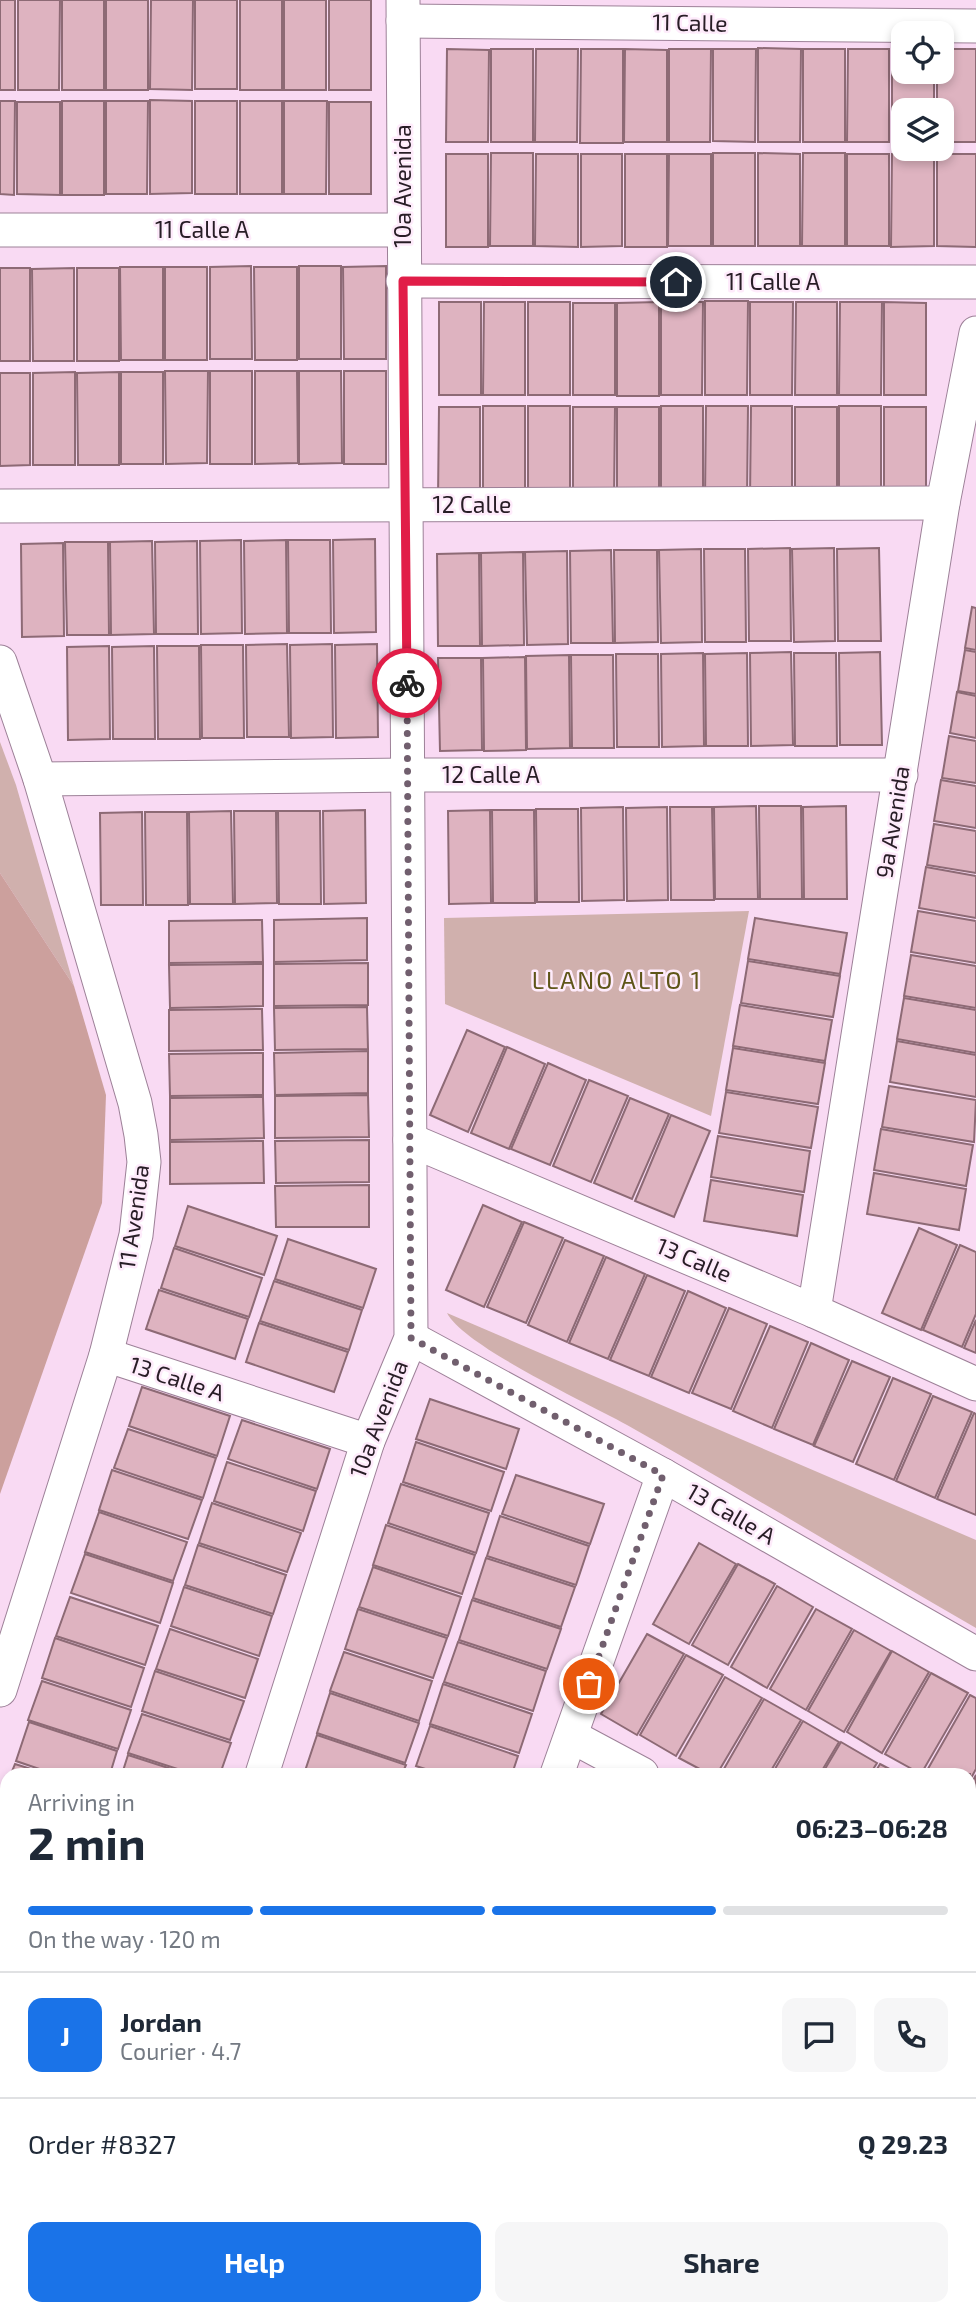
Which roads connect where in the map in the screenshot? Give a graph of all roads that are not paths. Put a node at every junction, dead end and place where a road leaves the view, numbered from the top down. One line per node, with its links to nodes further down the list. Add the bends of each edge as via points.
1 (403, 10): 2 (street, 11 Calle); 4 (street, 10a Avenida)
2 (976, 26)
3 (0, 230): 4 (street, 11 Calle A)
4 (404, 230): 5 (street, 10a Avenida)
5 (403, 281): 6 (street, 11 Calle A); 9 (street, 10a Avenida)
6 (976, 282)
7 (976, 333): 8 (street, 9a Avenida)
8 (943, 503): 9 (street, 12 Calle); 13 (street, 9a Avenida)
9 (405, 505): 10 (street, 12 Calle); 12 (street, 10a Avenida)
10 (0, 506)
11 (0, 662): 14 (street, 11 Avenida)
12 (407, 775): 13 (street, 12 Calle A); 14 (street, 12 Calle A); 15 (street, 10a Avenida)
13 (901, 775): 16 (street, 9a Avenida)
14 (40, 779): 18 (street, 11 Avenida, via 141,1135 143,1177 135,1236)
15 (410, 1140): 16 (street, 13 Calle); 17 (street, 10a Avenida)
16 (814, 1311): 19 (street, 13 Calle)
17 (411, 1338): 20 (street, 10a Avenida); 21 (street, 13 Calle A)
18 (106, 1355): 20 (street, 13 Calle A); 23 (street, 11 Avenida)
19 (976, 1384)
20 (368, 1441): 25 (street, 10a Avenida)
21 (663, 1475): 22 (street, 13 Calle A); 24 (street)
22 (976, 1654)
23 (0, 1690)
24 (571, 1736): 26 (street); 27 (street)
25 (264, 1768)
26 (559, 1768)
27 (631, 1768)

